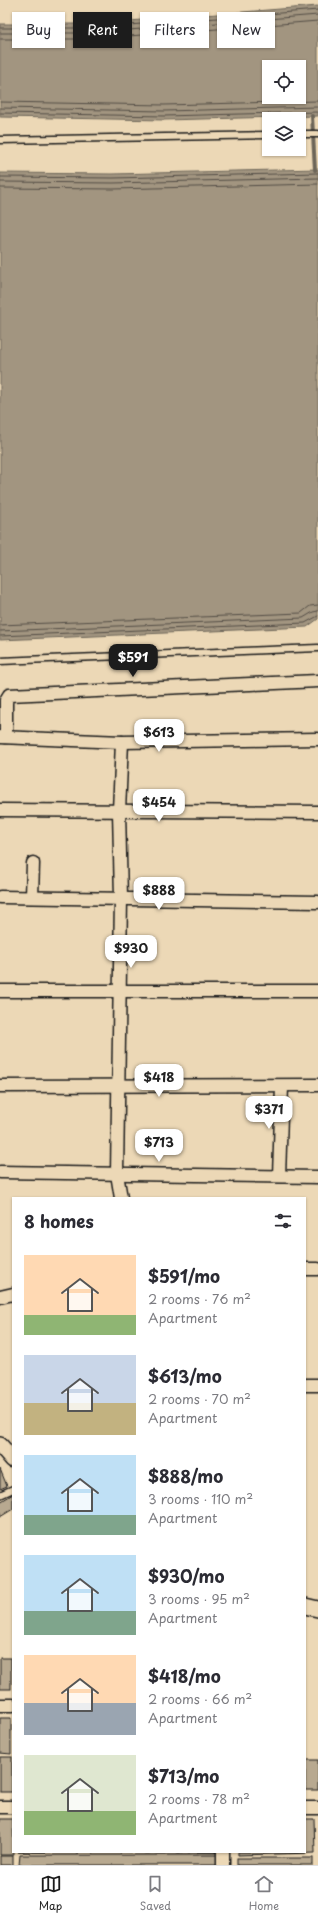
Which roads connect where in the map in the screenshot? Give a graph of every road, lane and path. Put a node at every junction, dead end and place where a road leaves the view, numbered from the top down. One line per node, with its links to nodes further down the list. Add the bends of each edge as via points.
1 (306, 134): 2 (lane)
2 (318, 134)
3 (262, 135): 4 (lane)
4 (0, 140)
5 (318, 648): 6 (lane)
6 (0, 661)
7 (318, 681): 8 (street, via 9,695 6,700)
8 (3, 737): 10 (street)
9 (318, 739): 10 (street)
10 (122, 742): 12 (street)
11 (0, 810): 12 (street)
12 (119, 811): 13 (street); 17 (street)
13 (318, 812)
14 (33, 863): 16 (street)
15 (0, 897): 16 (street)
16 (32, 897): 17 (street)
17 (121, 898): 18 (street); 21 (street)
18 (318, 902)
19 (0, 991): 21 (street)
20 (318, 991): 21 (street)
21 (119, 992): 25 (street)
22 (318, 1085): 24 (street)
23 (0, 1086): 25 (street)
24 (282, 1086): 25 (street); 28 (street)
25 (119, 1087): 27 (street)
26 (0, 1172): 27 (street)
27 (117, 1174): 28 (street); 30 (street)
28 (279, 1176): 29 (street)
29 (318, 1177)
30 (121, 1197)
31 (306, 1269): 32 (street)
32 (318, 1269)
33 (12, 1294): 34 (street)
34 (0, 1297)
35 (306, 1385): 36 (street)
36 (318, 1385)
37 (0, 1445): 38 (street)
38 (12, 1459)
39 (12, 1489): 40 (lane)
40 (0, 1495)
41 (306, 1606): 42 (street)
42 (318, 1609)
43 (0, 1705): 44 (street)
44 (12, 1705)
45 (0, 1807): 46 (street)
46 (12, 1807)
47 (306, 1808): 48 (street)
48 (318, 1808)
49 (223, 1853): 50 (street)
50 (223, 1865)

